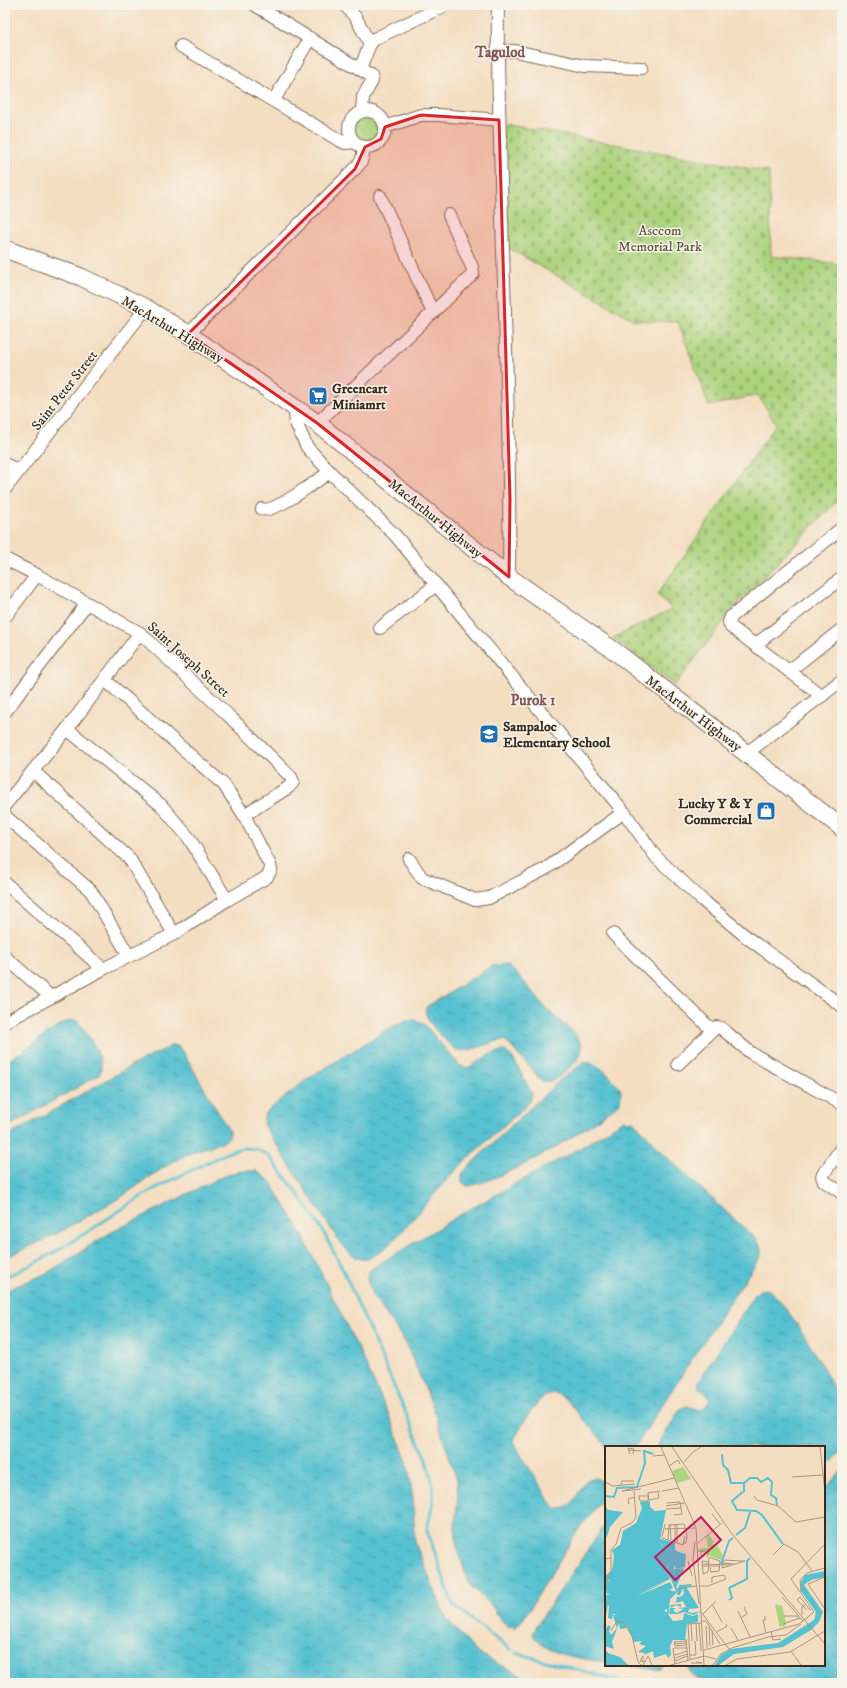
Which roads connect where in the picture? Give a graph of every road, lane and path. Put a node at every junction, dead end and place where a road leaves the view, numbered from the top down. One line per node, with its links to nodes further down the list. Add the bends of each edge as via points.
1 (255, 5): 5 (street)
2 (345, 5): 6 (street, via 356,18)
3 (446, 5): 6 (street, via 385,33)
4 (498, 5): 8 (street)
5 (310, 38): 9 (street); 11 (street)
6 (370, 44): 9 (street)
7 (181, 46): 11 (street)
8 (497, 51): 10 (street, via 515,51 585,66); 13 (street)
9 (360, 68): 12 (street, via 372,78 363,97)
10 (641, 68)
11 (274, 100): 15 (street, via 339,140)
12 (362, 111): 14 (street, via 368,110 380,116); 15 (street, via 353,117 348,127 351,138)
13 (500, 120): 14 (street, via 421,116); 32 (street)
14 (385, 127): 15 (street, via 381,139 371,146)
15 (360, 144): 21 (street, via 361,162 355,169)
16 (380, 196): 20 (street)
17 (449, 215): 20 (street, via 473,274)
18 (5, 249): 19 (highway, MacArthur Highway, via 81,277)
19 (146, 308): 21 (highway, MacArthur Highway); 25 (street, Saint Peter Street)
20 (433, 313): 23 (street)
21 (188, 334): 22 (highway, MacArthur Highway)
22 (294, 407): 23 (highway, MacArthur Highway); 26 (street, via 296,423 307,447)
23 (317, 423): 32 (highway, MacArthur Highway)
24 (5, 464): 25 (street)
25 (19, 471): 27 (street, Saint Peter Street)
26 (330, 472): 28 (street, via 283,504 268,510); 34 (street, via 395,535)
27 (5, 489)
28 (262, 509)
29 (842, 528): 40 (street, via 731,617 731,627)
30 (5, 559): 31 (street, Saint Joseph Street)
31 (37, 575): 35 (street, Saint Joseph Street); 36 (street)
32 (510, 577): 47 (highway, MacArthur Highway, via 616,652)
33 (842, 578): 40 (street)
34 (436, 585): 37 (street); 50 (street)
35 (86, 603): 39 (street, Saint Joseph Street); 45 (street)
36 (5, 617)
37 (380, 628)
38 (842, 629): 41 (street)
39 (140, 633): 42 (street); 51 (street, Saint Joseph Street, via 291,777 293,782 289,787)
40 (755, 645): 41 (street)
41 (789, 670): 44 (street)
42 (105, 680): 46 (street); 51 (street, via 224,785)
43 (842, 680): 44 (street)
44 (822, 696): 47 (street)
45 (5, 712)
46 (67, 729): 48 (street); 56 (street, via 161,805 189,838)
47 (747, 753): 53 (highway, MacArthur Highway)
48 (33, 771): 49 (street); 57 (street, via 129,858)
49 (5, 805)
50 (624, 812): 54 (street, via 547,868 489,898 475,900 422,878); 63 (street, via 656,857 701,899 750,939)
51 (244, 815): 56 (street, via 271,870 268,877)
52 (5, 816): 59 (street, via 91,892)
53 (842, 828)
54 (409, 859)
55 (5, 883): 61 (street)
56 (227, 900): 57 (street)
57 (174, 934): 59 (street)
58 (613, 934): 65 (street)
59 (129, 956): 61 (street)
60 (5, 957): 62 (street)
61 (103, 968): 62 (street)
62 (51, 997): 64 (street)
63 (842, 1006)
64 (5, 1022)
65 (711, 1030): 66 (street); 67 (street, via 716,1026 721,1028 751,1053)
66 (678, 1064)
67 (842, 1104)
68 (842, 1147): 69 (street, via 822,1176 824,1181)
69 (842, 1193)

